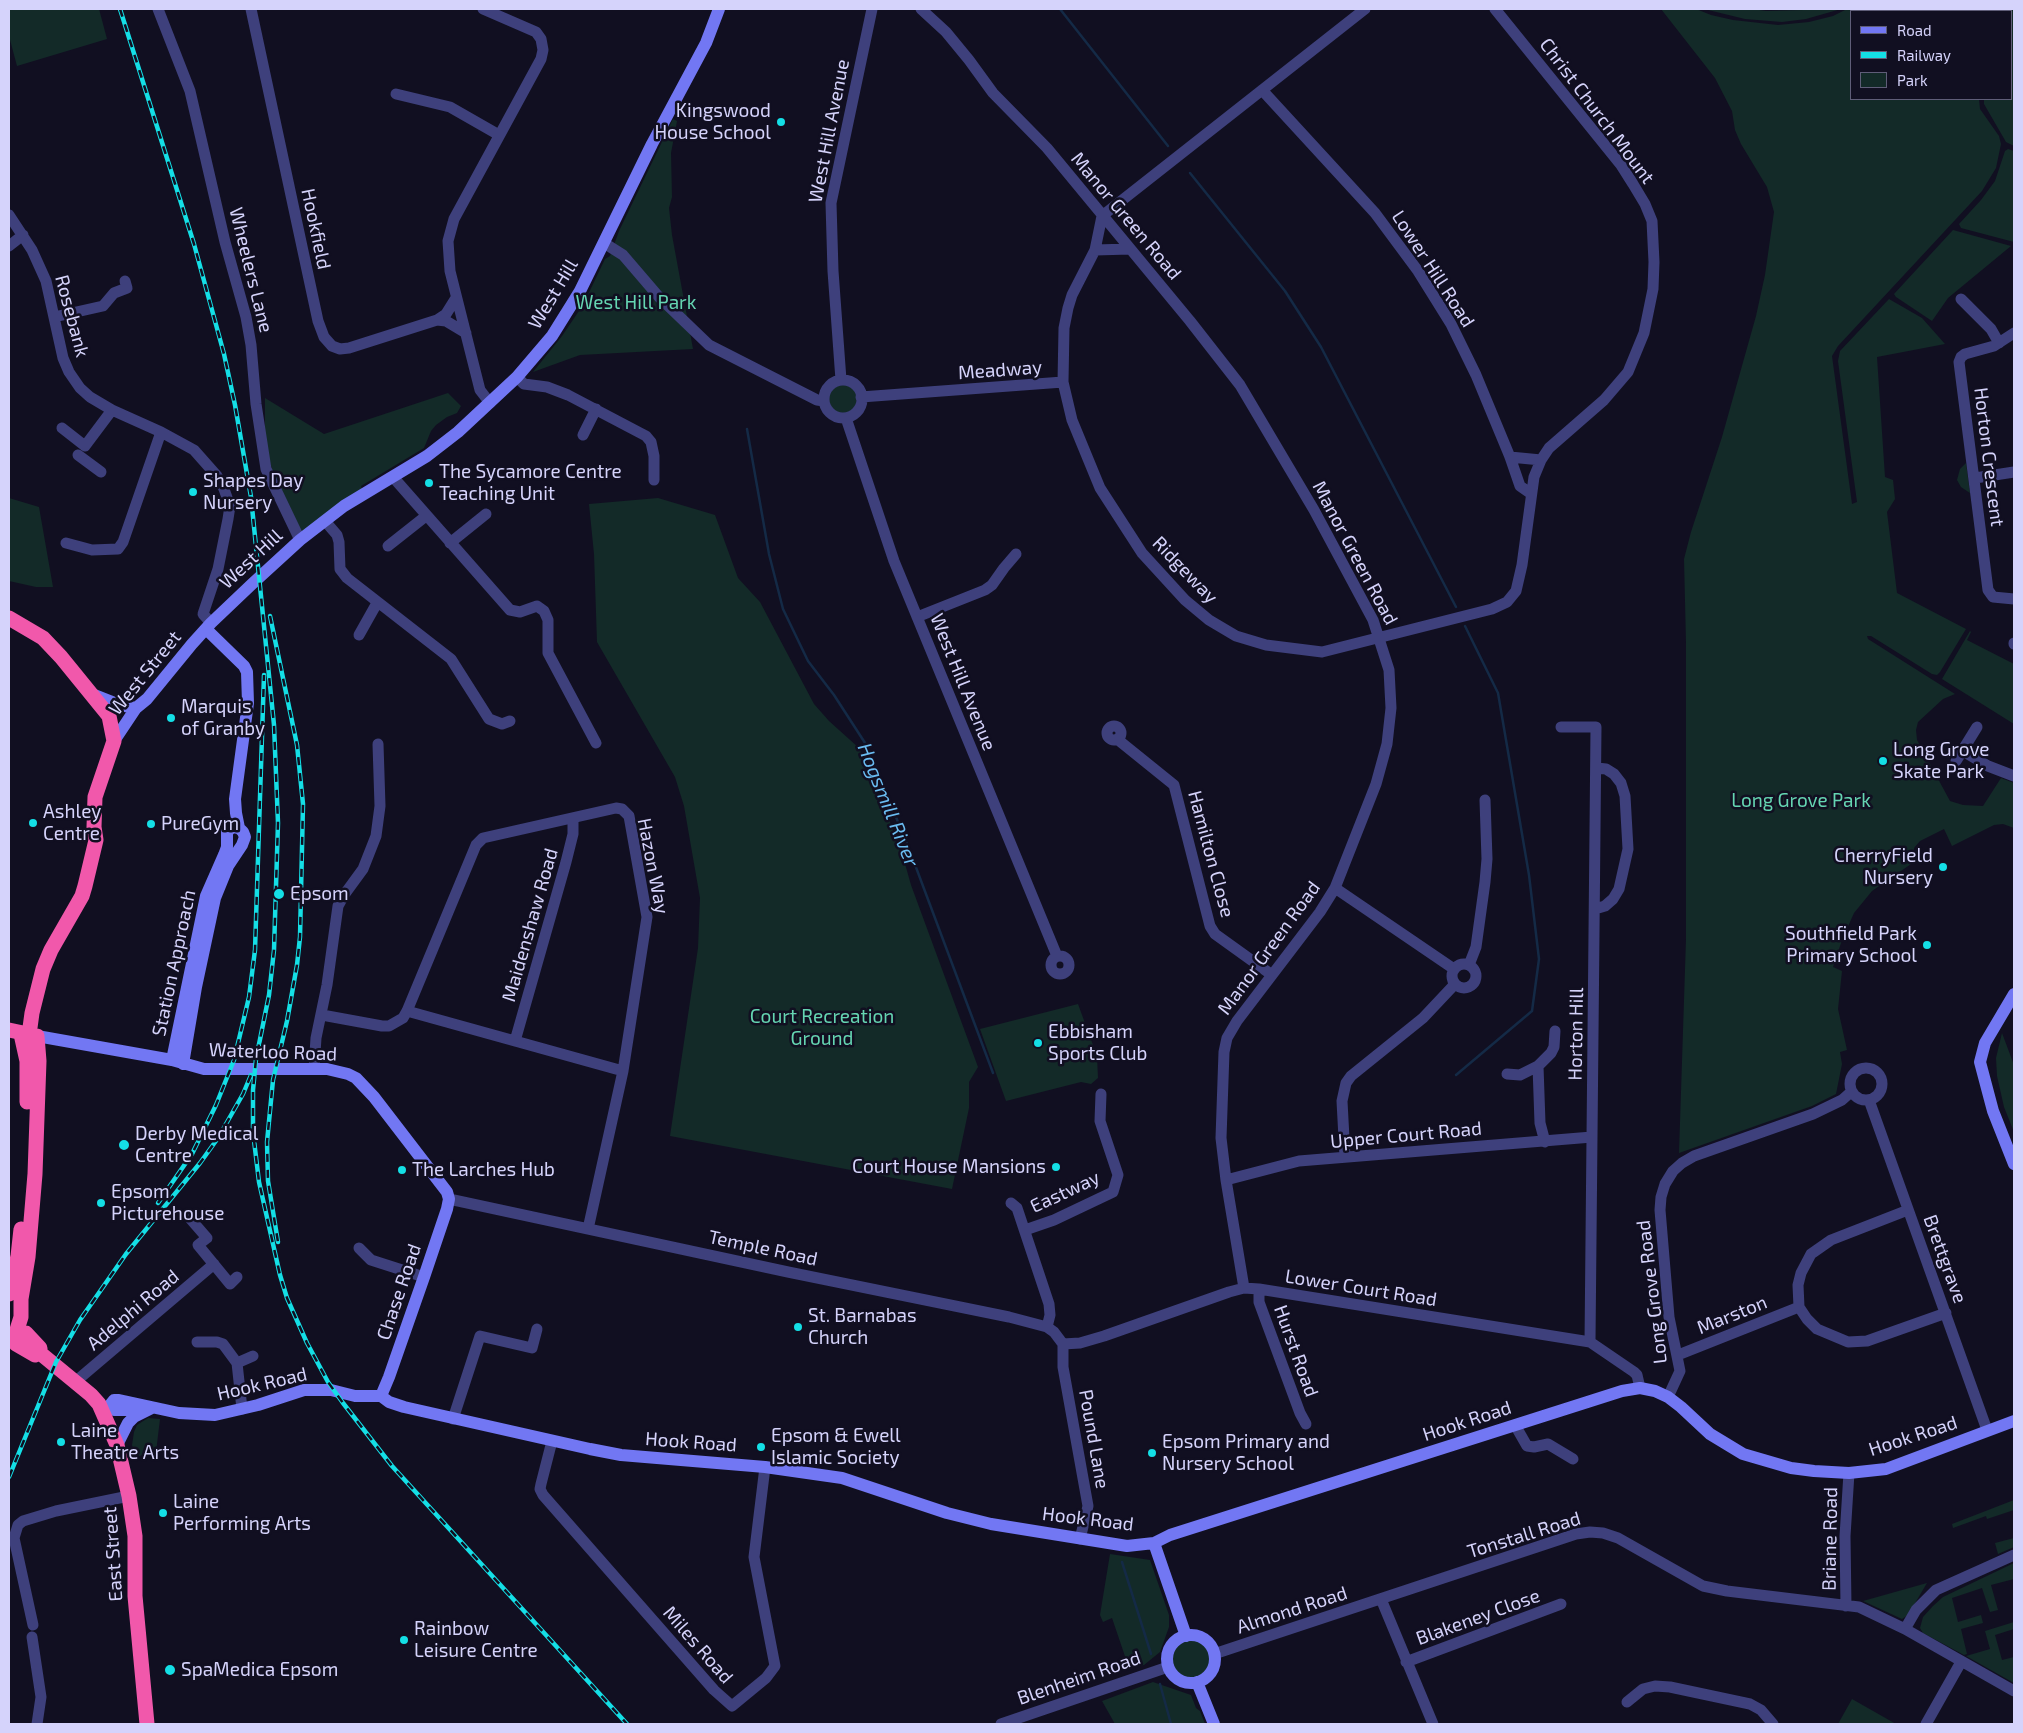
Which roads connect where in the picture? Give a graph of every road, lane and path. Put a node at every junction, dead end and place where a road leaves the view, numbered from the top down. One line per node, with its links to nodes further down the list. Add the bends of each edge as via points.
1 (158, 9): 51 (street, Wheelers Lane, via 190,91 246,317 266,469)
2 (251, 9): 23 (street, Hookfield, via 324,337 332,346 348,348)
3 (484, 9): 11 (street, via 536,32 543,50)
4 (720, 9): 15 (main road, West Hill, via 706,43)
5 (872, 9): 28 (street, West Hill Avenue, via 831,203)
6 (921, 9): 13 (street, Manor Green Road, via 958,46 993,93 1047,148)
7 (1365, 9): 9 (street)
8 (1496, 9): 41 (street, Christ Church Mount, via 1621,165 1652,221 1653,289 1637,354 1615,388 1560,437)
9 (1262, 90): 13 (street); 40 (street, Lower Hill Road, via 1375,214 1418,271 1451,324)
10 (396, 94): 11 (street, via 450,107)
11 (499, 135): 20 (street, via 450,230 448,255)
12 (9, 215): 14 (street, Rosebank)
13 (1102, 216): 17 (street, Manor Green Road); 18 (street, Meadway)
14 (23, 235): 16 (street); 22 (street, Rosebank, via 46,281)
15 (604, 243): 27 (main road, West Hill, via 562,321); 31 (street, via 623,255 659,298 709,345)
16 (9, 246)
17 (1130, 249): 18 (street); 62 (street, Manor Green Road, via 1217,355 1254,406 1314,510)
18 (1095, 250): 29 (street, Meadway, via 1069,302 1064,328)
19 (125, 281): 22 (street, via 127,288 114,293 103,306)
20 (456, 298): 23 (street, via 446,314); 24 (street)
21 (1961, 298): 26 (street, via 1993,331)
22 (54, 317): 34 (street, Rosebank, via 69,372 90,397)
23 (437, 320): 24 (street, via 446,321)
24 (466, 333): 32 (street, via 480,390)
25 (2014, 333): 26 (street, Horton Crescent)
26 (1999, 343): 45 (street, Horton Crescent, via 1965,354 1960,359)
27 (517, 377): 32 (main road, West Hill); 33 (street, via 524,384 547,387)
28 (841, 380): 30 (street, via 857,387); 31 (street, via 831,385)
29 (1063, 382): 30 (street, Meadway); 62 (street, Ridgeway, via 1074,428 1100,488 1159,574 1208,620 1236,636 1295,650 1322,652)
30 (862, 397): 35 (street, via 859,408)
31 (824, 401): 35 (street, via 834,416)
32 (490, 403): 44 (main road, West Hill, via 434,451)
33 (596, 409): 38 (street); 46 (street, via 638,430 651,442)
34 (116, 412): 37 (street); 39 (street)
35 (846, 418): 58 (street, West Hill Avenue, via 889,549)
36 (62, 428): 39 (street)
37 (161, 432): 52 (street, via 123,542 118,548 92,550); 60 (street, via 194,450 217,476 228,496 230,506 218,569 204,614)
38 (583, 435)
39 (79, 454): 42 (street)
40 (1510, 457): 41 (street); 47 (street, Lower Hill Road, via 1520,486)
41 (1541, 460): 47 (street, Christ Church Mount)
42 (101, 472)
43 (2014, 472): 45 (street)
44 (393, 477): 49 (street); 50 (main road, West Hill)
45 (1975, 478): 56 (street, Horton Crescent, via 1989,592 1995,598)
46 (654, 480)
47 (1530, 493): 62 (street, Christ Church Mount, via 1522,565 1516,591 1507,602 1492,609)
48 (486, 514): 53 (street)
49 (426, 516): 53 (street); 54 (street)
50 (325, 521): 51 (main road, West Hill); 57 (street, via 339,542 340,569)
51 (300, 540): 60 (main road, West Hill)
52 (66, 543)
53 (450, 543): 71 (street, via 510,610 520,612 536,606 544,611 548,620 548,653)
54 (388, 546)
55 (1016, 554): 58 (street, via 985,590)
56 (2014, 599)
57 (377, 603): 61 (street); 66 (street, via 451,658 489,718 502,724)
58 (917, 617): 81 (street, West Hill Avenue)
59 (9, 618): 63 (highway, via 42,638)
60 (208, 626): 64 (main road, West Street); 92 (main road, Station Approach, via 247,672 248,703 235,798 240,828 232,827 227,832 224,855 206,896)
61 (360, 635)
62 (1380, 636): 79 (street, Manor Green Road, via 1389,670 1391,708 1387,744 1376,784)
63 (92, 694): 64 (main road); 65 (highway)
64 (134, 710): 65 (main road); 70 (main road, West Street)
65 (108, 716): 70 (highway)
66 (510, 721)
67 (1561, 727): 75 (street, Horton Hill, via 1596,727)
68 (1977, 727): 73 (street)
69 (1118, 739): 84 (street, Hamilton Close, via 1174,785 1210,926 1215,934)
70 (114, 741): 90 (highway, via 95,797 96,840 82,896 43,969)
71 (596, 743)
72 (378, 744): 88 (street, via 380,806 376,836 363,869 338,906)
73 (1963, 751): 74 (street); 76 (street)
74 (1956, 762)
75 (1597, 768): 80 (street, Horton Hill); 80 (street, via 1606,769 1621,783 1626,804 1628,849 1619,889 1605,906)
76 (2014, 776)
77 (1485, 800): 82 (street, via 1485,882 1476,947)
78 (573, 818): 87 (street, Hazon Way, via 491,835 476,845); 91 (street, Maidenshaw Road, via 573,834 566,862); 95 (street, Hazon Way, via 616,808 629,816 647,917)
79 (1335, 888): 83 (street); 84 (street, Manor Green Road)
80 (1595, 909): 100 (street, Horton Hill)
81 (1056, 956)
82 (1468, 965): 83 (street, via 1461,963); 85 (street, via 1474,969 1474,984 1468,988)
83 (1454, 969): 85 (street, via 1452,980)
84 (1272, 975): 104 (street, Manor Green Road, via 1237,1021 1226,1045 1221,1138)
85 (1455, 984): 102 (street, via 1423,1018 1346,1083 1342,1101)
86 (2014, 994): 103 (main road, via 1980,1056 1993,1111)
87 (407, 1011): 88 (street, via 403,1018 382,1026); 91 (street)
88 (322, 1015): 94 (street, via 316,1038)
89 (1554, 1031): 93 (street, via 1554,1047)
90 (24, 1034): 92 (main road, Waterloo Road); 117 (highway, via 27,1061 25,1173 18,1256); 122 (highway, via 39,1061 28,1257 21,1317)
91 (515, 1041): 95 (street)
92 (178, 1062): 94 (main road, Waterloo Road, via 218,1071)
93 (1538, 1066): 96 (street, via 1520,1075); 101 (street, via 1540,1123)
94 (314, 1069): 105 (main road, Waterloo Road, via 340,1071 356,1078 402,1133)
95 (623, 1071): 109 (street, Hazon Way)
96 (1507, 1074)
97 (1851, 1092): 99 (street, via 1859,1099); 99 (street, via 1854,1072 1864,1068 1873,1070 1880,1076 1882,1086 1878,1095); 126 (street, Long Grove Road, via 1813,1114 1694,1156 1673,1171 1665,1184 1660,1210 1669,1317)
98 (1101, 1094): 110 (street, Eastway, via 1100,1121 1118,1175 1113,1192 1054,1220)
99 (1869, 1100): 107 (street, Brettgrave)
100 (1592, 1137): 101 (street, Upper Court Road); 124 (street, Horton Hill)
101 (1546, 1142): 102 (street, Upper Court Road)
102 (1345, 1157): 104 (street, Upper Court Road, via 1299,1161)
103 (2014, 1164)
104 (1226, 1180): 115 (street, Manor Green Road)
105 (449, 1199): 109 (street, Temple Road); 113 (main road, Chase Road)
106 (1011, 1203): 110 (street, via 1017,1208)
107 (1908, 1210): 118 (street, via 1831,1240 1811,1254 1798,1285); 119 (street, Brettgrave)
108 (187, 1215): 112 (street, via 207,1238 198,1245)
109 (588, 1229): 120 (street, Temple Road)
110 (1024, 1230): 120 (street, via 1050,1304)
111 (359, 1248): 113 (street, via 371,1260)
112 (214, 1264): 114 (street, via 230,1284); 129 (street, Adelphi Road)
113 (424, 1277): 131 (main road, Chase Road)
114 (237, 1278)
115 (1244, 1288): 116 (street, Lower Court Road); 125 (street, Lower Court Road, via 1104,1336)
116 (1258, 1289): 124 (street, Lower Court Road); 138 (street, Hurst Road, via 1259,1302)
117 (9, 1294)
118 (1799, 1307): 119 (street, via 1817,1329 1848,1342 1867,1341); 126 (street, Marston)
119 (1946, 1313): 140 (street, Brettgrave)
120 (1047, 1327): 125 (street)
121 (537, 1329): 136 (street, via 532,1348 480,1336)
122 (12, 1330): 129 (highway, East Street, via 16,1344 34,1355 40,1354)
123 (197, 1342): 128 (street, via 223,1344)
124 (1590, 1342): 130 (street, Lower Court Road, via 1634,1372)
125 (1063, 1344): 147 (street, Pound Lane, via 1063,1367 1088,1506)
126 (1678, 1355): 132 (street, Long Grove Road, via 1680,1371)
127 (253, 1356): 128 (street)
128 (238, 1363): 135 (street)
129 (75, 1382): 133 (highway, East Street)
130 (1640, 1388): 132 (main road, Hook Road); 139 (main road, Hook Road)
131 (381, 1396): 135 (main road, Hook Road, via 304,1390); 136 (main road, Hook Road, via 404,1407)
132 (1668, 1397): 145 (main road, Hook Road, via 1710,1434 1743,1454 1791,1468)
133 (104, 1405): 134 (main road, Hook Road, via 119,1400); 142 (highway, East Street)
134 (152, 1408): 135 (main road, Hook Road, via 203,1415); 142 (main road, via 128,1422)
135 (242, 1409)
136 (453, 1419): 141 (main road, Hook Road)
137 (2014, 1421): 140 (main road, Hook Road)
138 (1306, 1424)
139 (1515, 1425): 143 (street, via 1527,1446 1534,1448 1548,1444); 148 (main road, Hook Road, via 1170,1535)
140 (1987, 1430): 145 (main road, Hook Road, via 1886,1468)
141 (552, 1441): 144 (main road, Hook Road, via 621,1455); 144 (street, Miles Road, via 540,1489 543,1495 714,1690 732,1706 766,1678 775,1666 754,1557)
142 (116, 1445): 146 (highway, East Street)
143 (1574, 1459)
144 (765, 1467): 147 (main road, Hook Road, via 842,1478 954,1515)
145 (1849, 1473): 152 (street, Briane Road, via 1845,1536)
146 (130, 1496): 153 (street, via 23,1521 16,1529 14,1538); 165 (highway, East Street)
147 (1080, 1539): 148 (main road, Hook Road, via 1127,1546)
148 (1154, 1543): 155 (main road)
149 (2014, 1555): 154 (street, via 1936,1590 1916,1610)
150 (1381, 1599): 152 (street, Tonstall Road, via 1590,1532 1618,1538 1703,1586); 157 (street, Almond Road); 158 (street)
151 (1561, 1604): 158 (street, Blakeney Close)
152 (1846, 1606): 154 (street, Tonstall Road, via 1866,1610)
153 (33, 1625)
154 (1906, 1630): 159 (street, Tonstall Road)
155 (1186, 1636): 157 (main road, via 1194,1635 1205,1640); 160 (main road, via 1172,1645)
156 (32, 1637): 164 (street, via 41,1697)
157 (1214, 1654): 161 (main road, via 1210,1673)
158 (1406, 1662): 168 (street)
159 (1962, 1662): 162 (street, Tonstall Road); 170 (street)
160 (1168, 1667): 161 (main road, via 1182,1681); 166 (street, Blenheim Road)
161 (1197, 1682): 167 (main road)
162 (2014, 1691)
163 (1627, 1702): 169 (street, via 1644,1689 1670,1687 1750,1704 1761,1710)
164 (37, 1724)
165 (147, 1724)
166 (1001, 1724)
167 (1214, 1724)
168 (1433, 1724)
169 (1773, 1724)
170 (1926, 1724)

